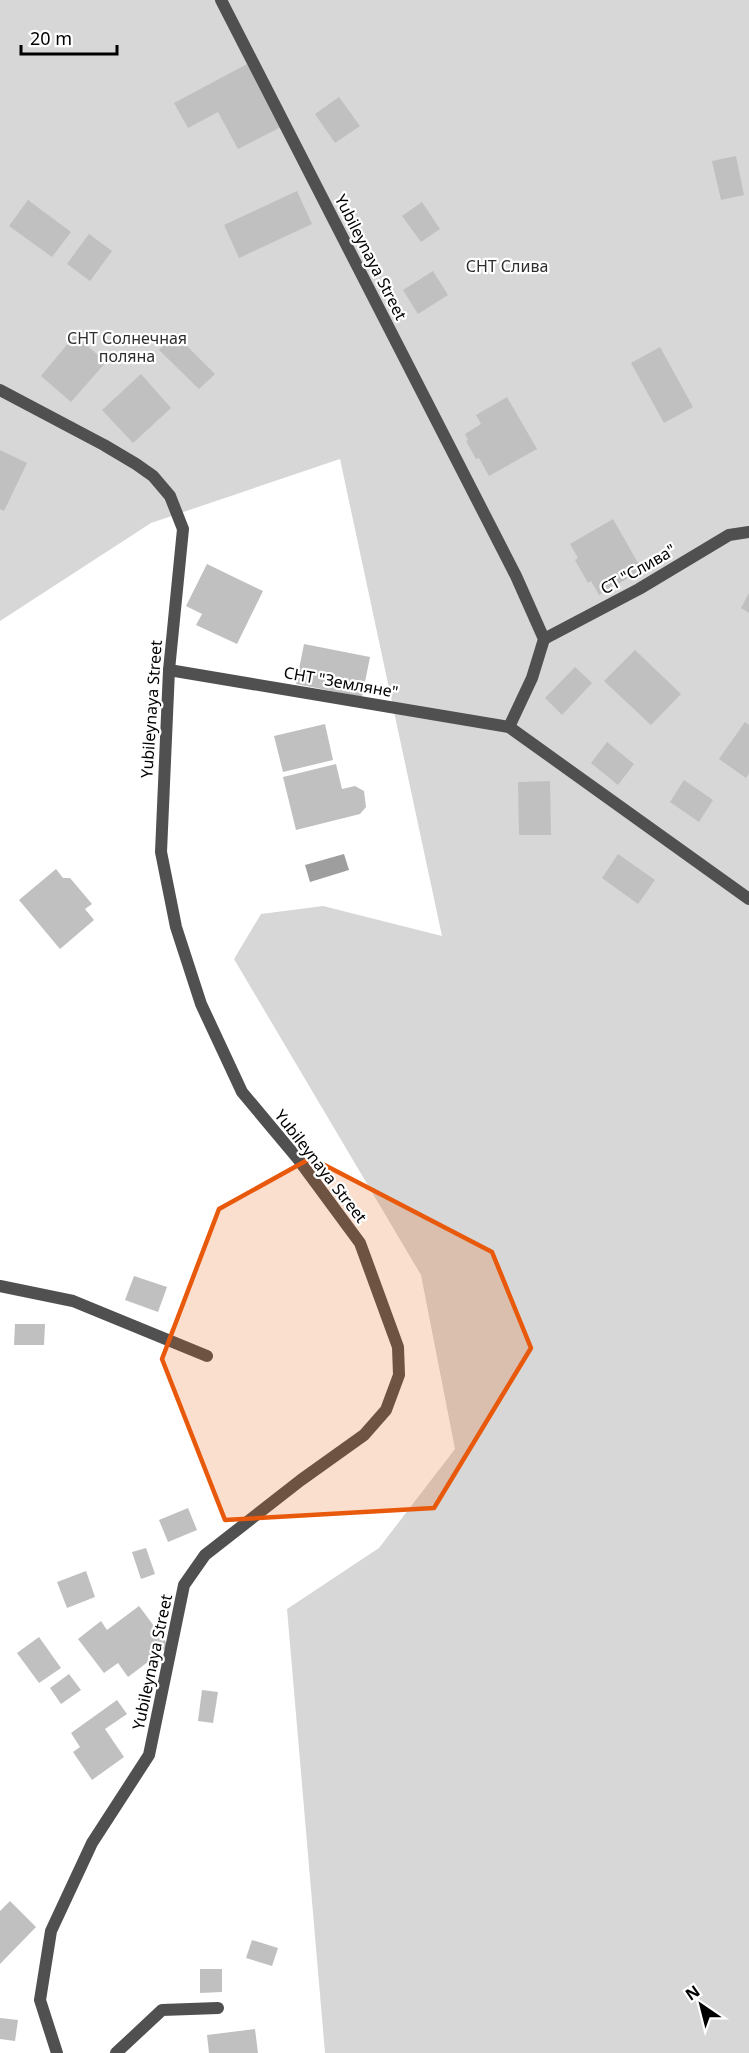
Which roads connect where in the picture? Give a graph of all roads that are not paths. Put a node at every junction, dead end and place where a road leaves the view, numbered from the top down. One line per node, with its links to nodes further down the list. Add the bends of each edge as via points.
1 (221, 0): 4 (street, Yubileynaya Street)
2 (0, 390): 5 (street, Yubileynaya Street, via 128,459 153,476 170,496 183,529)
3 (749, 532): 4 (street, СТ "Слива", via 729,535)
4 (544, 639): 6 (street, via 532,678)
5 (169, 670): 6 (street, СНТ "Земляне"); 11 (street, Yubileynaya Street, via 161,852 176,927 201,1004 242,1092 360,1243 398,1347 399,1374 386,1410 364,1435 205,1555 184,1586 149,1755 92,1843 51,1931 40,2000)
6 (508, 727): 7 (street)
7 (749, 899)
8 (0, 1286): 9 (street, via 73,1301)
9 (207, 1356)
10 (218, 2008): 12 (street, via 162,2010)
11 (57, 2053)
12 (116, 2053)

